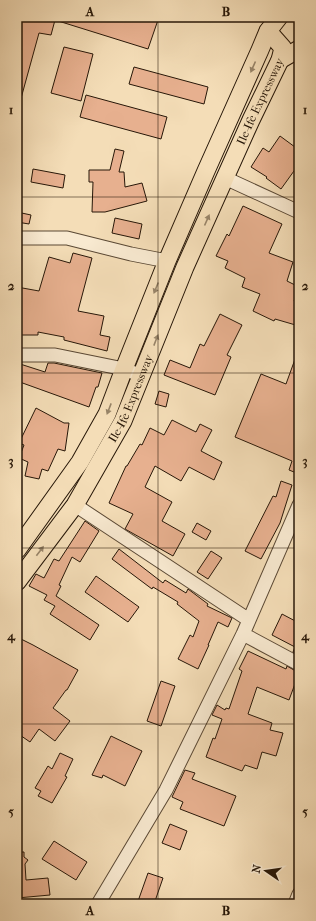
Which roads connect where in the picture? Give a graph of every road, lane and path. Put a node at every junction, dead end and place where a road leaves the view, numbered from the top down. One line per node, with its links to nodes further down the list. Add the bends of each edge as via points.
1 (279, 17): 2 (main road)
2 (268, 30): 4 (main road, Ile-Ife Expressway, via 282,48); 8 (main road, Ile-Ife Expressway, one-way to 8)
3 (299, 49): 4 (main road)
4 (280, 60): 5 (main road, Ile-Ife Expressway)
5 (225, 178): 6 (street); 11 (main road, Ile-Ife Expressway, one-way to 5)
6 (299, 212)
7 (17, 238): 8 (street, via 67,238)
8 (167, 261): 10 (main road, Ile-Ife Expressway, one-way to 10)
9 (17, 355): 10 (street, via 55,355)
10 (124, 369): 11 (street); 14 (main road, Ile-Ife Expressway, one-way to 14, via 107,414 80,462)
11 (142, 376): 12 (main road, Ile-Ife Expressway, via 123,421)
12 (75, 505): 15 (main road, Ile-Ife Expressway, one-way to 12); 16 (street)
13 (299, 505): 16 (street)
14 (17, 550)
15 (17, 582)
16 (249, 620): 17 (street)
17 (243, 634): 18 (street); 20 (street, via 166,790)
18 (299, 664)
19 (299, 894): 21 (street)
20 (98, 904)
21 (294, 904)

